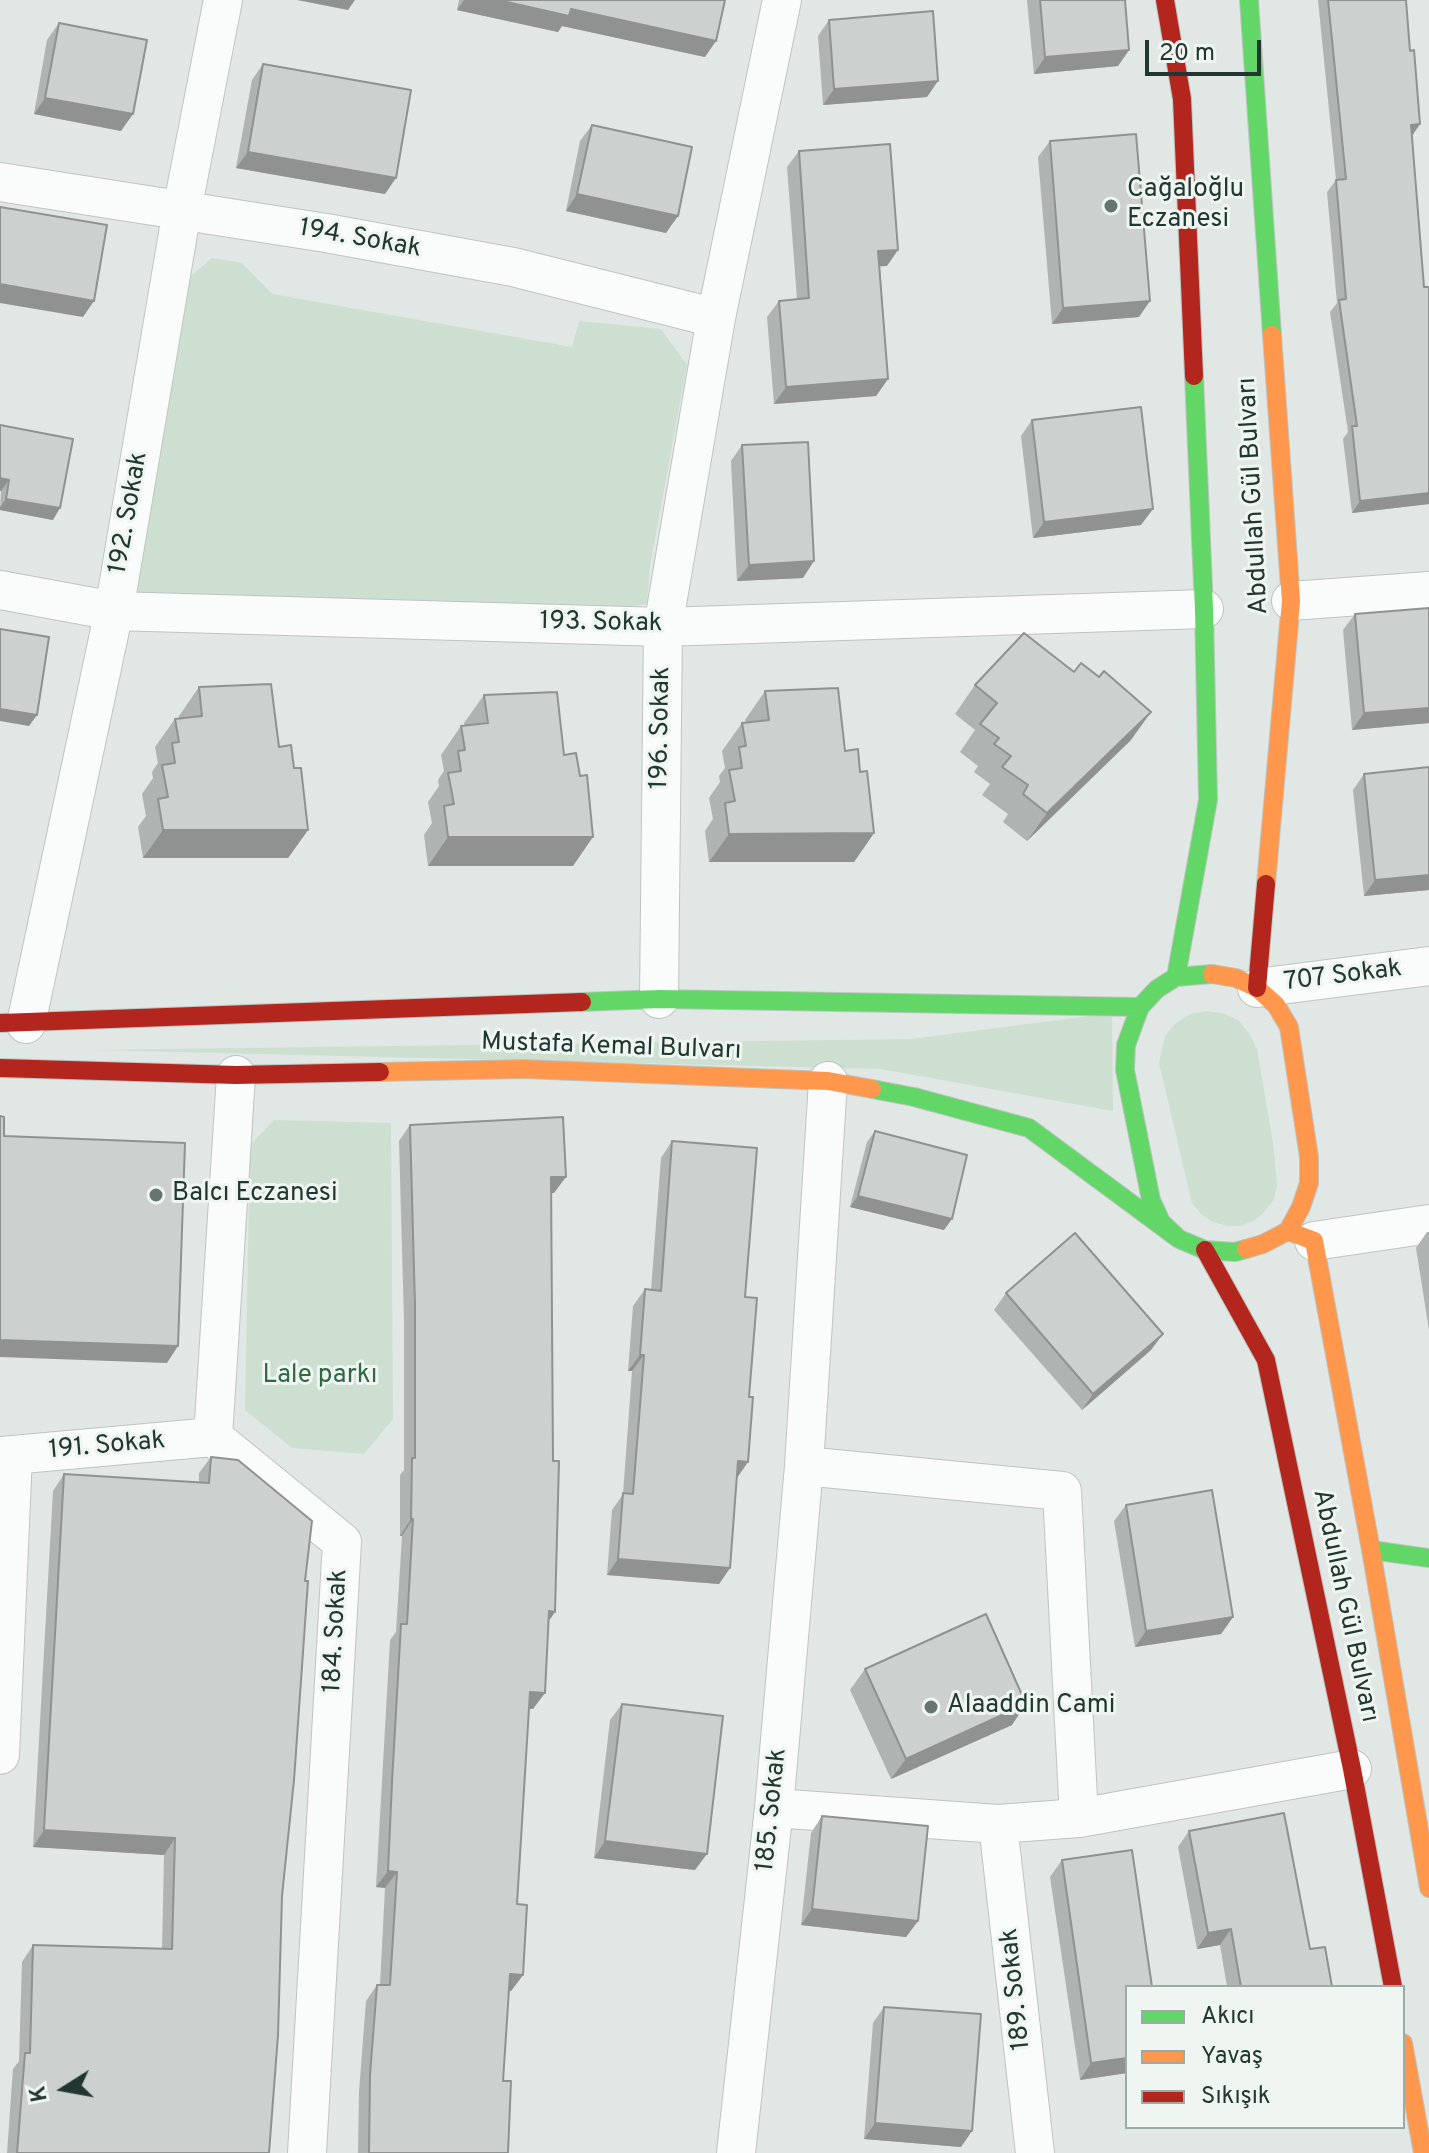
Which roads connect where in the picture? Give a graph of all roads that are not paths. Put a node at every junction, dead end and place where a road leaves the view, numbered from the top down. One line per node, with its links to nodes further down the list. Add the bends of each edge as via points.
1 (223, 0): 6 (street, 192. Sokak)
2 (782, 0): 7 (street, 196. Sokak)
3 (1165, 0): 11 (main road, via 1182,99)
4 (1249, 0): 10 (main road, Abdullah Gül Bulvarı)
5 (0, 182): 6 (street, 194. Sokak)
6 (182, 210): 7 (street, 194. Sokak, via 513,267); 12 (street, 192. Sokak)
7 (716, 318): 13 (street, 196. Sokak)
8 (0, 590): 12 (street, 193. Sokak)
9 (1429, 591): 10 (street)
10 (1291, 601): 16 (main road, Abdullah Gül Bulvarı)
11 (1204, 609): 13 (street, 193. Sokak); 15 (main road, via 1208,800)
12 (114, 611): 13 (street, 193. Sokak); 19 (street, 192. Sokak)
13 (663, 627): 17 (street, 196. Sokak)
14 (1429, 966): 16 (street, 707 Sokak)
15 (1176, 977): 16 (main road, via 1212,974); 18 (main road)
16 (1257, 988): 24 (main road, via 1289,1027 1309,1157)
17 (659, 999): 18 (main road, Mustafa Kemal Bulvarı); 19 (main road, Mustafa Kemal Bulvarı)
18 (1140, 1007): 25 (main road, via 1126,1045 1125,1070 1151,1200 1161,1222)
19 (13, 1024)
20 (0, 1068): 21 (main road, Mustafa Kemal Bulvarı)
21 (236, 1075): 22 (main road, Mustafa Kemal Bulvarı, via 523,1069); 27 (street)
22 (828, 1081): 25 (main road, Mustafa Kemal Bulvarı, via 914,1097 1029,1128); 29 (street, 185. Sokak)
23 (1429, 1224): 24 (street)
24 (1301, 1236): 26 (main road, via 1235,1252); 30 (main road, Abdullah Gül Bulvarı)
25 (1179, 1239): 26 (main road)
26 (1205, 1250): 33 (main road, Abdullah Gül Bulvarı, via 1266,1360)
27 (213, 1437): 28 (street, 191. Sokak); 40 (street, 184. Sokak, via 342,1542)
28 (7, 1455): 32 (street)
29 (804, 1466): 34 (street, 185. Sokak); 35 (street, via 1062,1491)
30 (1371, 1550): 31 (main road); 37 (main road, Abdullah Gül Bulvarı)
31 (1429, 1558)
32 (0, 1755)
33 (1352, 1769): 35 (street); 38 (main road, Abdullah Gül Bulvarı)
34 (774, 1808): 36 (street); 41 (street, 185. Sokak)
35 (1079, 1818): 36 (street)
36 (998, 1824): 42 (street, 189. Sokak)
37 (1429, 1888)
38 (1393, 1985)
39 (1405, 2054): 43 (main road)
40 (307, 2153)
41 (736, 2153)
42 (1035, 2153)
43 (1423, 2153)

